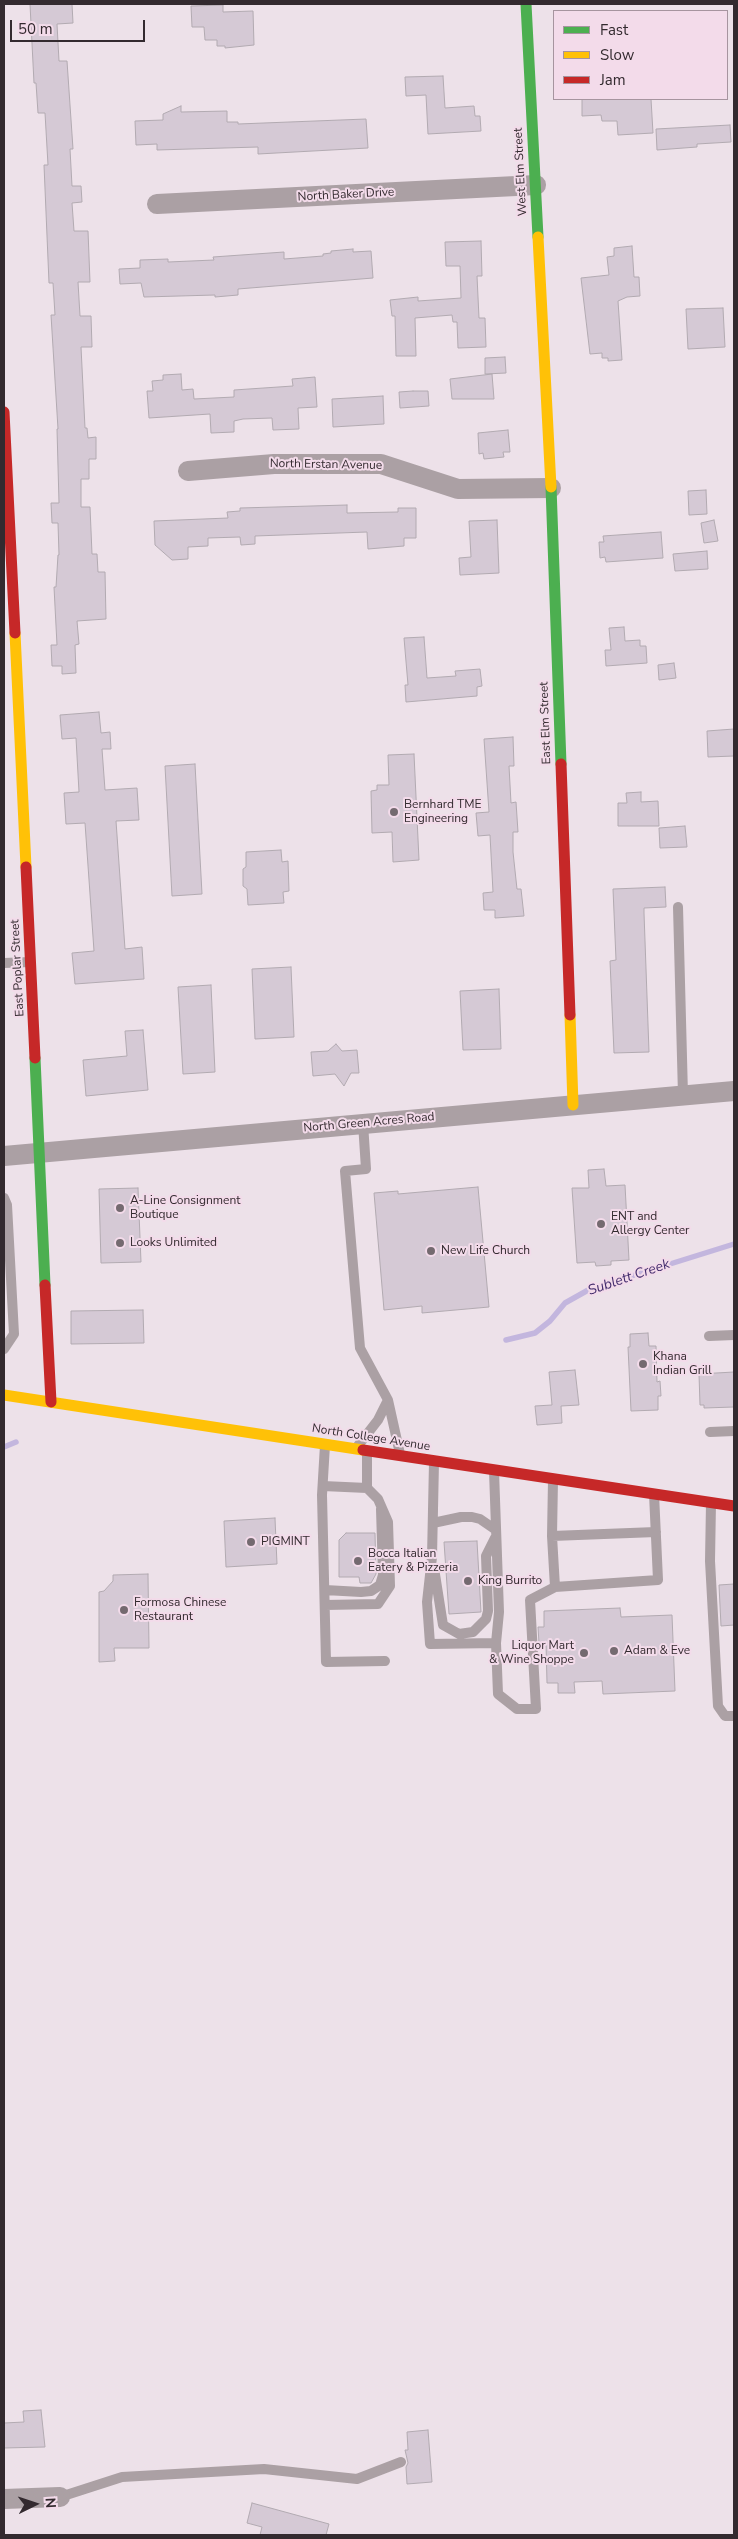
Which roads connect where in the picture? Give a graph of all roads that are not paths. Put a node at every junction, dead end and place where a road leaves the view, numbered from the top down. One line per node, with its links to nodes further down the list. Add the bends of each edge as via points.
1 (526, 4): 2 (street, West Elm Street)
2 (536, 185): 3 (street, North Baker Drive); 4 (street, West Elm Street)
3 (157, 204)
4 (543, 340): 7 (street, East Elm Street)
5 (4, 412): 9 (street, East Poplar Street)
6 (188, 471): 7 (street, North Erstan Avenue, via 274,464 381,464 458,489)
7 (551, 488): 13 (street, East Elm Street)
8 (678, 907): 12 (lane)
9 (31, 962): 10 (lane); 15 (street, East Poplar Street)
10 (4, 963)
11 (734, 1091): 12 (street, North Green Acres Road)
12 (683, 1095): 13 (street, North Green Acres Road)
13 (573, 1105): 14 (street, North Green Acres Road)
14 (363, 1124): 15 (street, North Green Acres Road); 22 (lane, via 366,1169 345,1171 360,1348)
15 (41, 1152): 16 (street, North Green Acres Road); 23 (street, East Poplar Street)
16 (4, 1156)
17 (4, 1198): 20 (lane, via 14,1334)
18 (734, 1335): 19 (lane)
19 (709, 1336)
20 (4, 1349)
21 (4, 1395): 23 (street, North College Avenue)
22 (388, 1400): 27 (lane, via 378,1420); 29 (lane)
23 (51, 1402): 26 (street, North College Avenue)
24 (734, 1431): 25 (lane)
25 (710, 1432)
26 (325, 1444): 27 (street, North College Avenue); 33 (lane)
27 (355, 1449): 28 (street, North College Avenue)
28 (367, 1451): 29 (street, North College Avenue); 34 (lane)
29 (400, 1456): 30 (street, North College Avenue)
30 (434, 1461): 31 (street, North College Avenue); 39 (lane)
31 (494, 1471): 32 (street, North College Avenue); 41 (lane)
32 (553, 1480): 35 (street, North College Avenue); 42 (lane)
33 (323, 1486): 34 (lane); 45 (lane)
34 (367, 1488): 38 (lane)
35 (654, 1494): 36 (street, North College Avenue); 40 (lane)
36 (711, 1502): 37 (street, North College Avenue); 50 (lane, via 710,1562 718,1706)
37 (734, 1506)
38 (382, 1507): 45 (lane, via 383,1575 380,1585 371,1591 361,1592); 46 (lane, via 388,1522 390,1586 385,1596 378,1604)
39 (432, 1523): 41 (lane, via 472,1517 480,1519); 43 (lane)
40 (656, 1532): 42 (lane); 44 (lane, via 658,1580)
41 (496, 1533): 43 (lane, via 486,1556 488,1611 486,1619 473,1632 459,1634 443,1624); 47 (lane, via 499,1612)
42 (552, 1536): 44 (lane)
43 (432, 1557): 47 (lane, via 427,1602 430,1644)
44 (555, 1587): 47 (lane, via 530,1600 536,1709 517,1709 498,1694)
45 (325, 1590): 46 (lane)
46 (325, 1605): 48 (lane, via 326,1662)
47 (496, 1643)
48 (385, 1661)
49 (734, 1710): 50 (lane)
50 (730, 1716)
51 (401, 2462): 52 (lane, via 357,2479 264,2469 122,2477)
52 (60, 2496): 53 (street)
53 (4, 2499)

